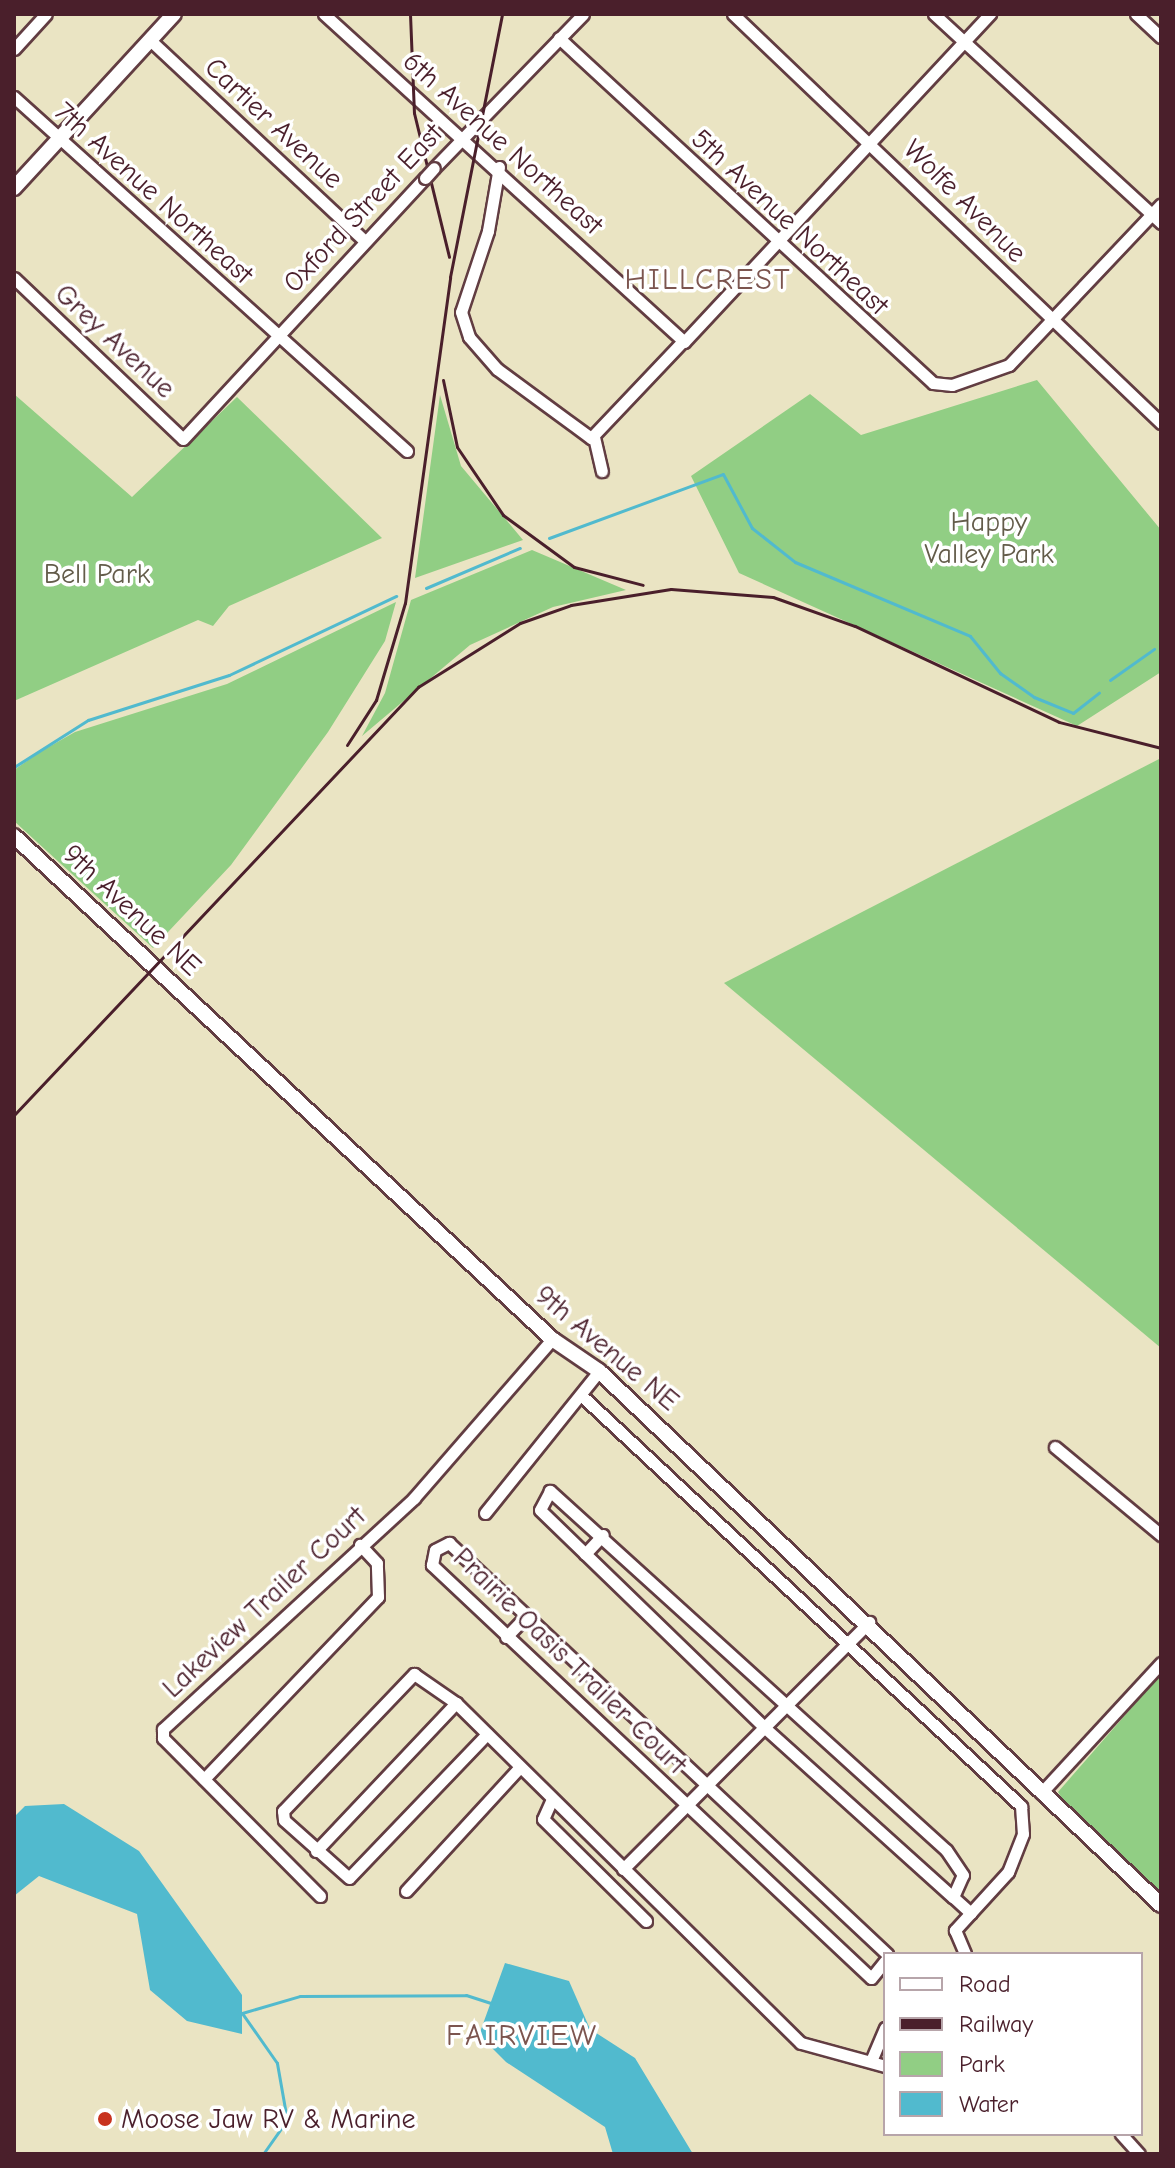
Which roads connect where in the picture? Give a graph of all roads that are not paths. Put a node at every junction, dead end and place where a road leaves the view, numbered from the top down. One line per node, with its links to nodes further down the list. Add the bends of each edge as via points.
1 (46, 14): 13 (street)
2 (174, 14): 11 (street)
3 (324, 14): 15 (street, 6th Avenue Northeast)
4 (583, 14): 10 (street, Oxford Street East)
5 (733, 14): 17 (street, Wolfe Avenue)
6 (934, 14): 12 (street)
7 (990, 14): 12 (street)
8 (1136, 14): 9 (street)
9 (1161, 37)
10 (559, 38): 15 (street, Oxford Street East); 24 (street, 5th Avenue Northeast)
11 (150, 40): 16 (street); 23 (street, Cartier Avenue)
12 (964, 42): 17 (street); 21 (street)
13 (14, 49)
14 (14, 97): 16 (street, 7th Avenue Northeast)
15 (464, 134): 18 (street, 6th Avenue Northeast); 23 (street, Oxford Street East, bridge)
16 (59, 139): 19 (street); 27 (street, 7th Avenue Northeast)
17 (871, 143): 24 (street); 26 (street, Wolfe Avenue)
18 (499, 167): 28 (street, 6th Avenue Northeast); 30 (street, via 488,231 465,289 463,325 506,377)
19 (14, 188)
20 (1161, 204): 21 (street)
21 (1151, 214): 22 (street); 26 (street)
22 (1161, 223)
23 (364, 240): 27 (street, Oxford Street East)
24 (777, 243): 26 (street, 5th Avenue Northeast, via 933,383 952,385 1009,365); 28 (street)
25 (14, 278): 31 (street, Grey Avenue)
26 (1051, 321): 29 (street, Wolfe Avenue)
27 (277, 337): 31 (street, Oxford Street East); 32 (street, 7th Avenue Northeast)
28 (684, 341): 30 (street)
29 (1161, 423)
30 (594, 437): 33 (street)
31 (183, 439)
32 (407, 451)
33 (602, 471)
34 (14, 836): 35 (street, 9th Avenue NE)
35 (552, 1339): 36 (street, 9th Avenue NE); 42 (street, Lakeview Trailer Court, via 490,1419)
36 (599, 1371): 37 (street); 45 (street, 9th Avenue NE)
37 (582, 1396): 39 (street, via 521,1476); 47 (street)
38 (1055, 1447): 41 (street)
39 (485, 1513)
40 (603, 1535): 43 (street); 43 (street, via 550,1491 540,1510); 50 (street)
41 (1161, 1535)
42 (360, 1545): 54 (street, via 377,1563 378,1597); 54 (street, Lakeview Trailer Court, via 163,1729 163,1738)
43 (585, 1554): 51 (street)
44 (526, 1616): 46 (street); 46 (street, Prairie Oasis Trailer Court, via 449,1543 435,1550 432,1565); 55 (street, Prairie Oasis Trailer Court)
45 (869, 1622): 47 (street); 56 (street, 9th Avenue NE)
46 (506, 1637): 58 (street, Prairie Oasis Trailer Court)
47 (848, 1645): 50 (street); 65 (street, via 1021,1806 1018,1852)
48 (1161, 1663): 56 (street)
49 (456, 1703): 52 (street); 59 (street); 59 (street, via 414,1674 396,1689 283,1811)
50 (789, 1706): 51 (street); 63 (street, via 946,1850 963,1875)
51 (765, 1728): 55 (street); 63 (street)
52 (487, 1734): 53 (street); 59 (street, via 349,1878)
53 (520, 1767): 57 (street); 61 (street)
54 (204, 1779): 62 (street, Lakeview Trailer Court)
55 (709, 1784): 58 (street); 67 (street, Prairie Oasis Trailer Court)
56 (1041, 1793): 64 (street, 9th Avenue NE)
57 (552, 1799): 60 (street); 66 (street, via 543,1819)
58 (686, 1807): 60 (street); 69 (street, Prairie Oasis Trailer Court, via 871,1978)
59 (316, 1851)
60 (623, 1869): 71 (street, via 801,2043)
61 (406, 1891)
62 (320, 1896)
63 (953, 1897): 65 (street)
64 (1161, 1905)
65 (971, 1913): 68 (street, via 955,1930)
66 (646, 1921)
67 (885, 1952)
68 (964, 1952)
69 (883, 1963)
70 (883, 2033): 71 (street)
71 (871, 2061): 72 (street)
72 (883, 2065)
73 (1123, 2136): 74 (street)
74 (1139, 2154)

